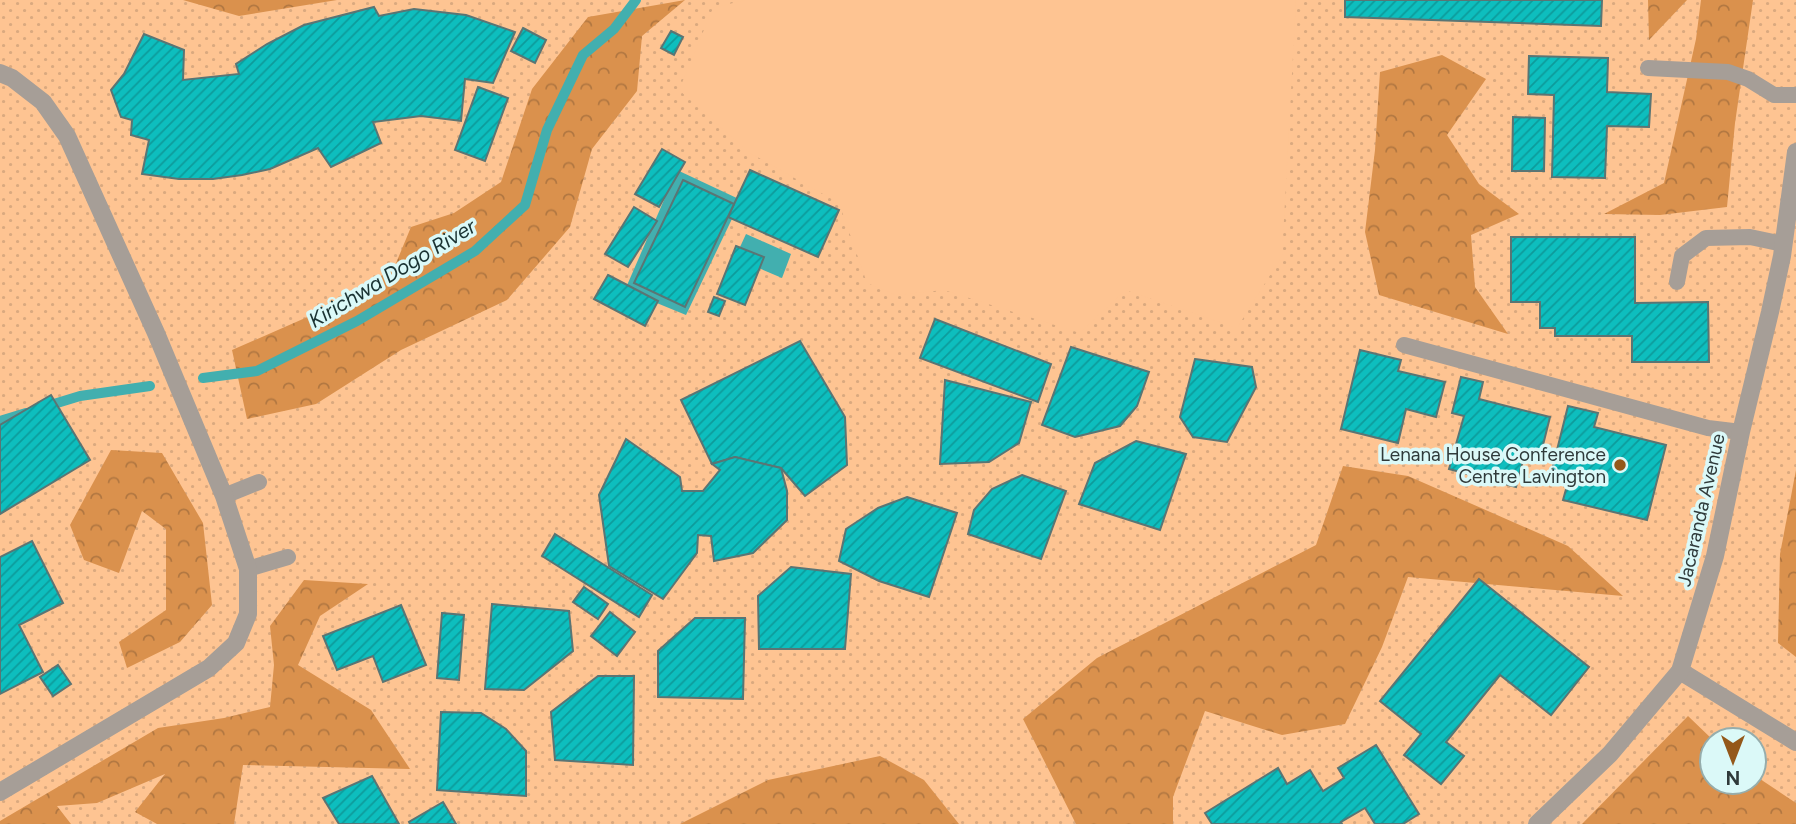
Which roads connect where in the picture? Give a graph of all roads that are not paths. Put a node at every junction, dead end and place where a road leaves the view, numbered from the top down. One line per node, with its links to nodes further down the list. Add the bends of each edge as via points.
1 (1648, 68): 3 (lane, via 1728,72 1774,95)
2 (0, 74): 10 (street, via 43,102 67,136)
3 (1796, 95)
4 (1796, 152): 5 (street, Jacaranda Avenue)
5 (1783, 244): 6 (lane, via 1750,237 1706,238 1682,256); 8 (street, Jacaranda Avenue)
6 (1677, 282)
7 (1404, 345): 8 (lane, via 1708,428)
8 (1741, 432): 13 (street, Jacaranda Avenue, via 1715,556)
9 (259, 482): 10 (lane)
10 (224, 496): 12 (street)
11 (289, 557): 12 (lane)
12 (248, 569): 15 (street, via 248,614 236,643 209,668)
13 (1680, 671): 14 (street); 16 (street, Jacaranda Avenue, via 1610,754)
14 (1796, 742)
15 (0, 792)
16 (1537, 824)

